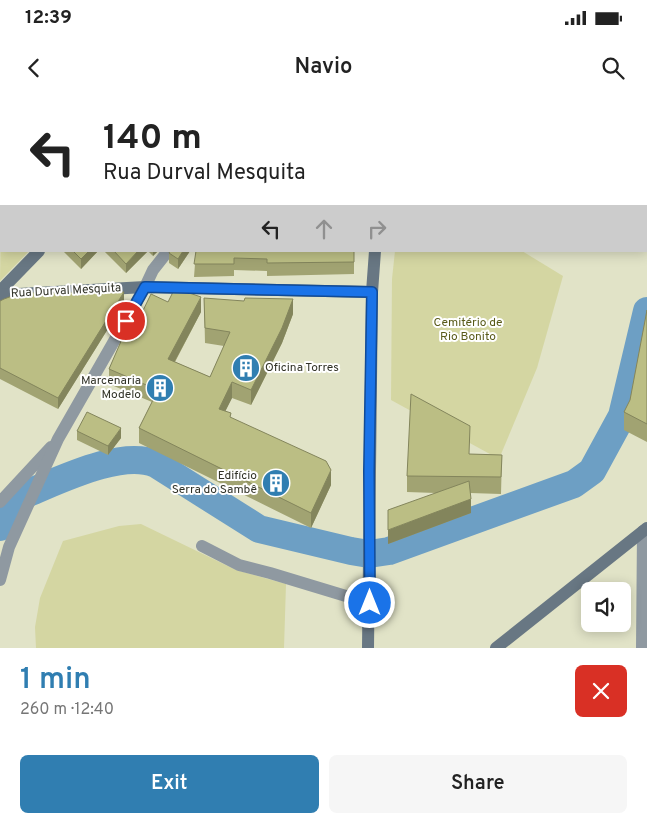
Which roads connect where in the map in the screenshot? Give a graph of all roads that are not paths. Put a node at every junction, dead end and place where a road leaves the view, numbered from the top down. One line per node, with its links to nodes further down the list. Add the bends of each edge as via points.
1 (38, 252): 6 (main road)
2 (167, 252): 4 (street)
3 (375, 252): 5 (main road)
4 (145, 287): 5 (main road, Rua Durval Mesquita); 6 (main road, Rua Durval Mesquita); 7 (street)
5 (372, 292): 12 (main road)
6 (0, 293)
7 (58, 439): 8 (street); 11 (street, via 9,548)
8 (0, 502)
9 (645, 529): 14 (main road); 15 (street)
10 (202, 546): 12 (street, via 239,566)
11 (0, 580)
12 (370, 603): 13 (main road)
13 (368, 648)
14 (496, 648)
15 (642, 648)

